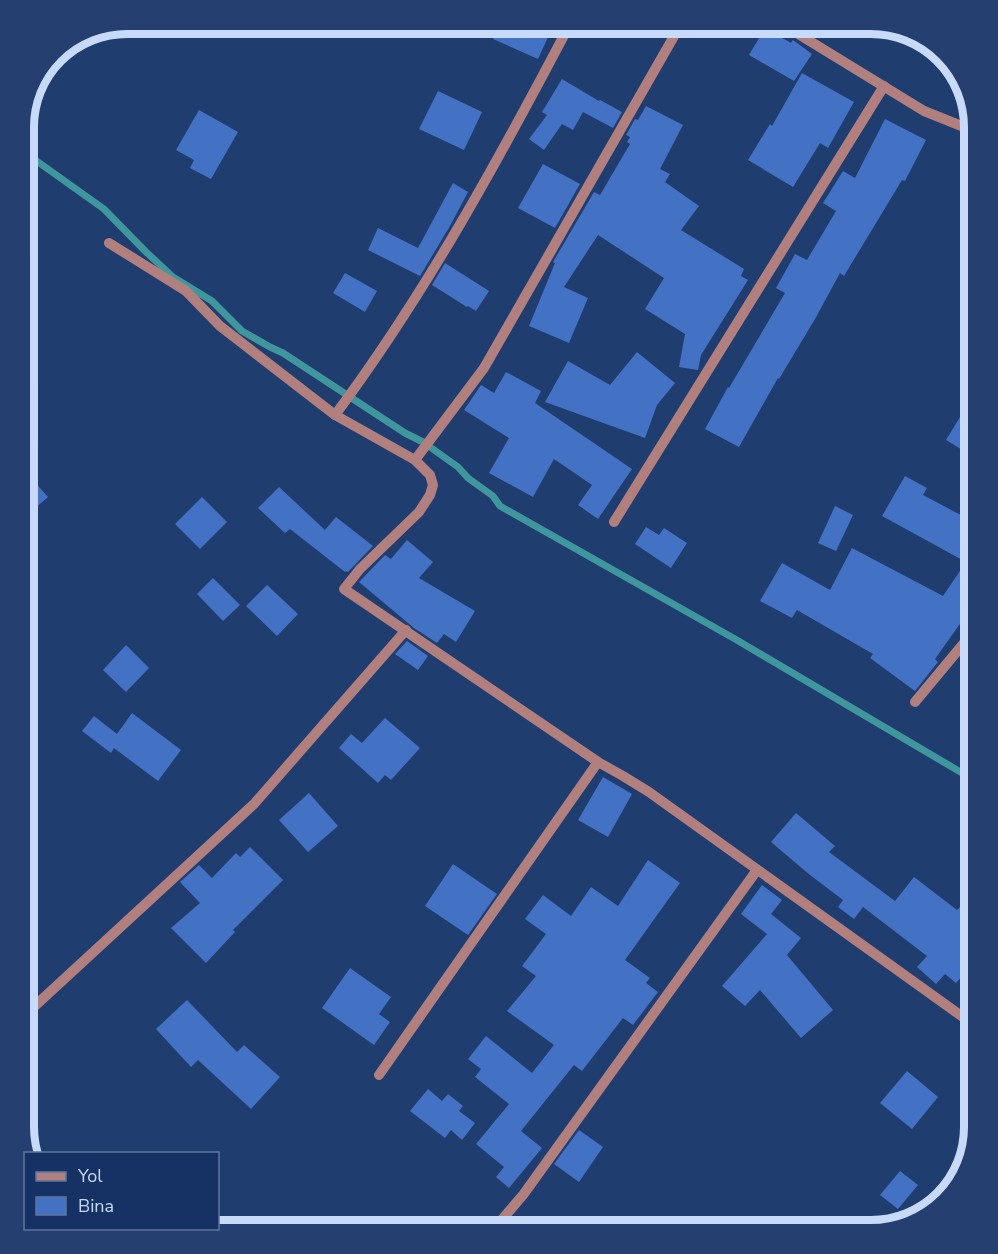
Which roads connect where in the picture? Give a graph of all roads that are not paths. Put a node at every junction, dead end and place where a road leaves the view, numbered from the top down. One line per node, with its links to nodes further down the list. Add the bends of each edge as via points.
1 (564, 35): 7 (street, via 444,251 399,325)
2 (675, 35): 8 (street, via 484,368)
3 (800, 35): 4 (street)
4 (884, 86): 5 (street, via 924,111); 9 (street)
5 (964, 127)
6 (109, 243): 7 (street, via 186,291 220,326)
7 (335, 415): 8 (street)
8 (415, 460): 10 (street, via 429,475 433,485 430,495 419,512 360,569 344,590)
9 (614, 522)
10 (406, 630): 13 (street); 15 (street, via 254,804)
11 (964, 643): 12 (street)
12 (915, 702)
13 (598, 762): 14 (street, via 649,792); 17 (street)
14 (757, 870): 16 (street); 18 (street)
15 (34, 1007)
16 (964, 1018)
17 (379, 1075)
18 (501, 1220)

